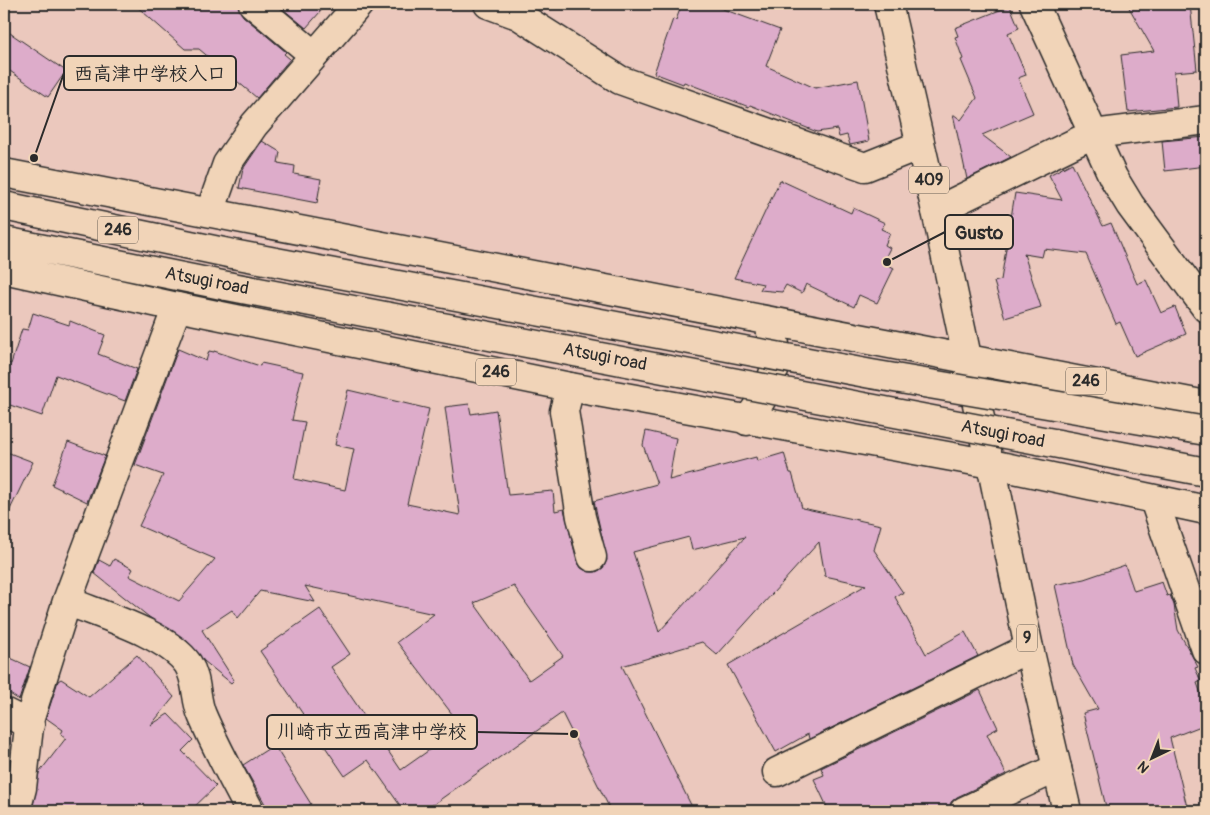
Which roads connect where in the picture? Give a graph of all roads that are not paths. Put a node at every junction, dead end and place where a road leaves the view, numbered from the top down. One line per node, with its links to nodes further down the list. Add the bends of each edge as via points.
1 (253, 4): 6 (main road)
2 (359, 4): 6 (main road)
3 (488, 4): 9 (main road, via 518,15 620,80 864,167)
4 (888, 4): 9 (main road, 409)
5 (1034, 4): 8 (main road)
6 (314, 55): 13 (main road, via 254,125 227,164)
7 (1206, 120): 8 (main road)
8 (1093, 134): 12 (main road); 17 (main road, via 1130,205)
9 (920, 144): 12 (main road, 409)
10 (4, 173): 13 (main road, 246)
11 (4, 206): 23 (main road, Atsugi road / 246, bridge, via 233,254 870,374)
12 (936, 211): 19 (main road, 409)
13 (210, 212): 18 (main road, 246)
14 (4, 241): 25 (main road, Atsugi road / 246, bridge)
15 (4, 268): 16 (main road, 246)
16 (177, 308): 20 (main road, 246); 29 (main road)
17 (1206, 308)
18 (765, 320): 19 (main road, 246); 22 (main road, via 773,336 775,364 760,403)
19 (966, 358): 21 (main road, 246); 24 (main road, 409)
20 (570, 386): 22 (main road, 246); 28 (main road, via 564,411 581,517)
21 (1206, 405)
22 (747, 421): 24 (main road, 246)
23 (1206, 431)
24 (990, 464): 26 (main road, 246); 30 (main road, 9)
25 (1206, 472)
26 (1154, 500): 27 (main road, 246); 31 (main road)
27 (1206, 510)
28 (592, 557)
29 (67, 601): 33 (main road); 37 (main road, via 144,631 188,664 201,713)
30 (1029, 648): 34 (main road, 9); 35 (main road)
31 (1206, 650)
32 (4, 712): 33 (main road)
33 (30, 725): 36 (main road)
34 (1057, 768): 38 (main road); 39 (main road, 9)
35 (777, 772)
36 (16, 811)
37 (250, 811)
38 (964, 811)
39 (1067, 811)

